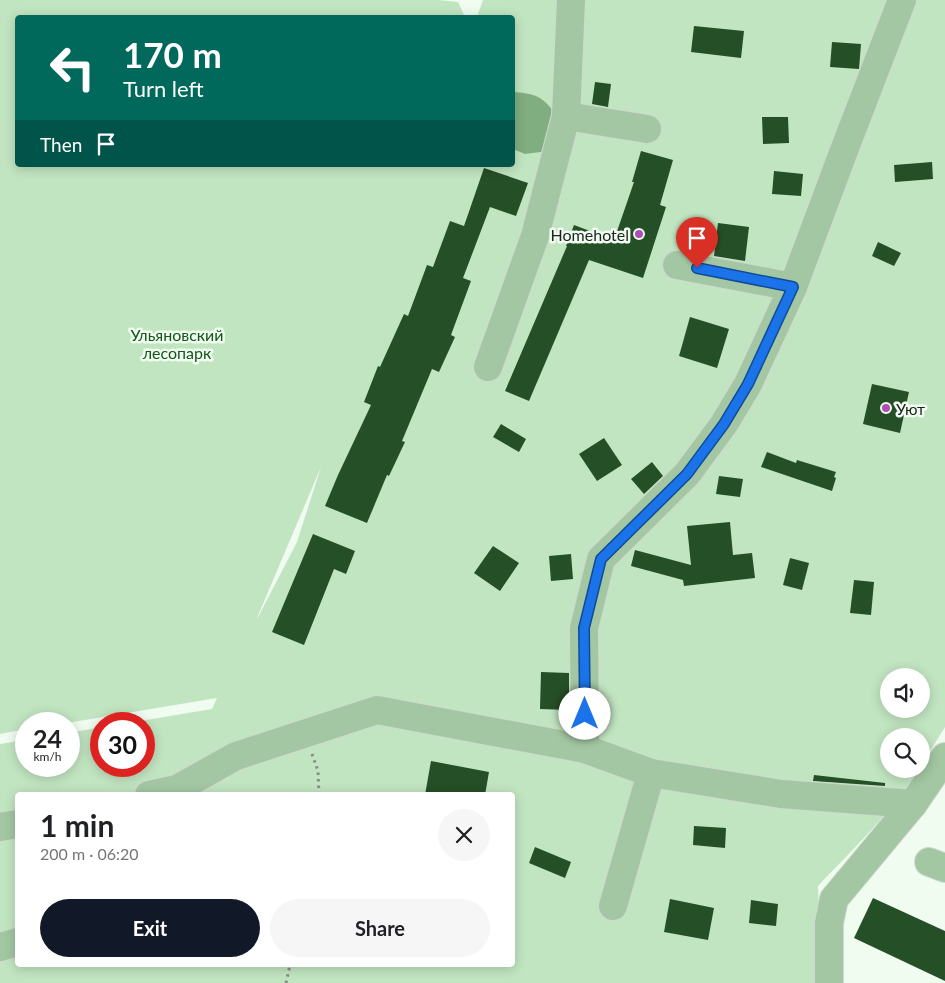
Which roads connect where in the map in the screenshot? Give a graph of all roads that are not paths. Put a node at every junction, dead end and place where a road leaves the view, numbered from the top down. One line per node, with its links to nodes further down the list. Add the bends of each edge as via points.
1 (571, 0): 3 (street)
2 (902, 0): 6 (street)
3 (566, 116): 4 (street); 7 (street, via 535,236)
4 (647, 128)
5 (677, 265): 6 (street)
6 (793, 287): 8 (street, via 748,384 724,424 687,474 601,559 584,628)
7 (488, 367)
8 (585, 748): 10 (street); 11 (street, via 377,710 236,756)
9 (945, 757): 12 (street)
10 (651, 773): 12 (street, via 781,794); 15 (street)
11 (175, 792)
12 (913, 804): 18 (street, via 834,899 829,923)
13 (15, 824): 14 (street)
14 (0, 827)
15 (613, 906)
16 (15, 943): 17 (street)
17 (0, 947)
18 (830, 983)

